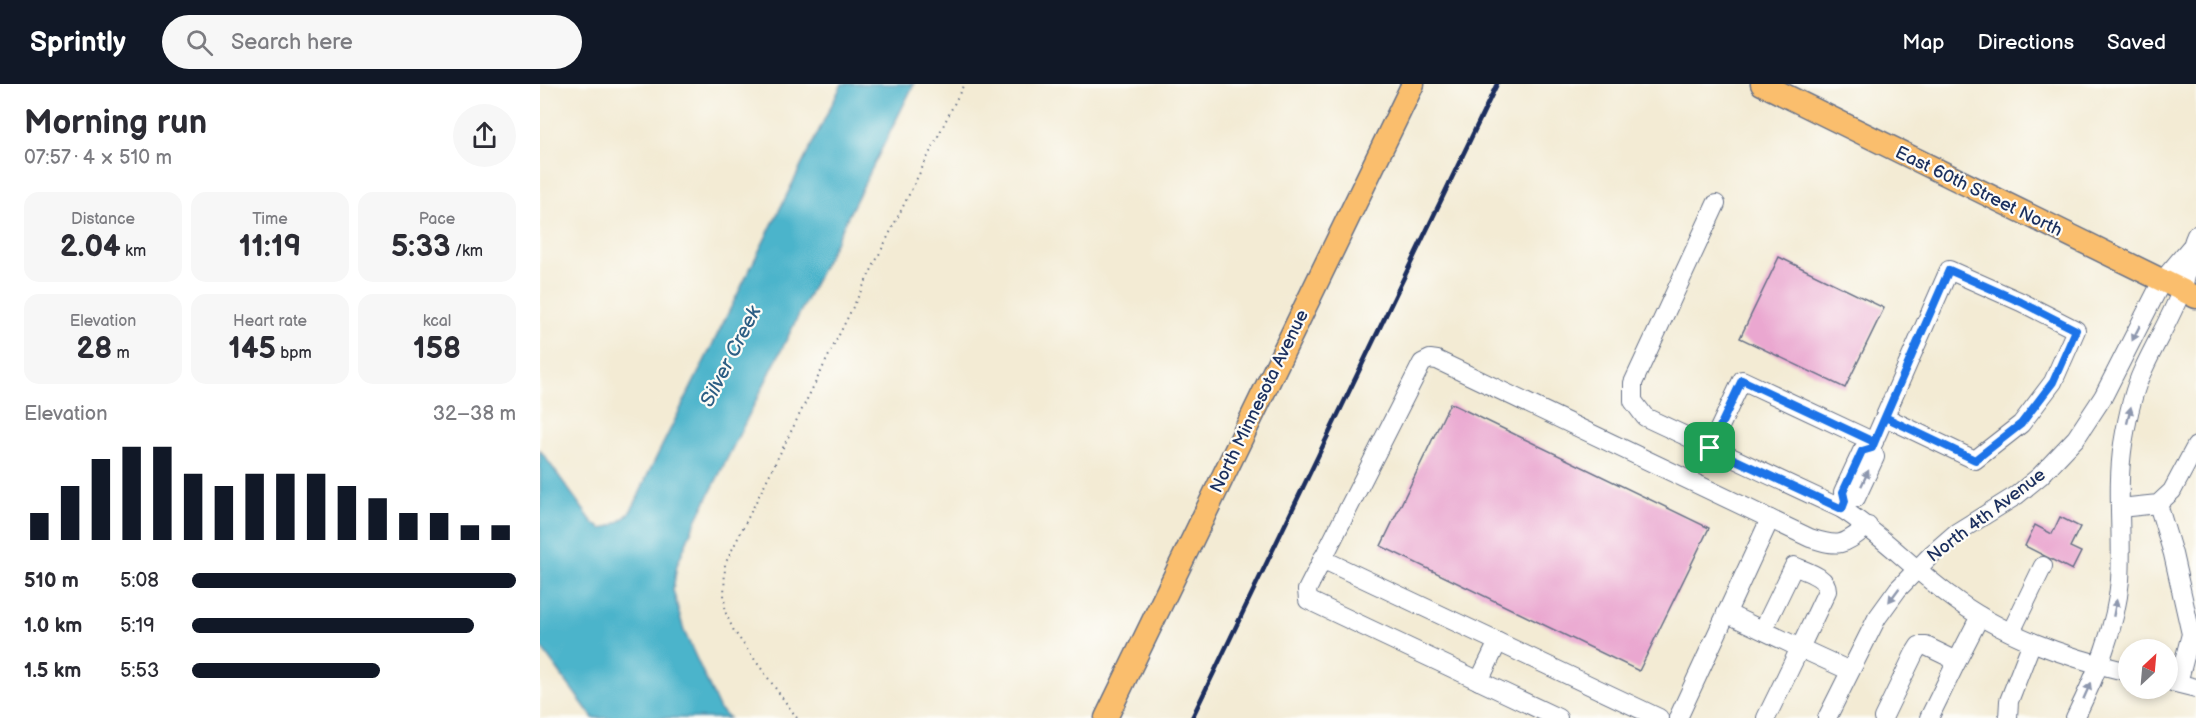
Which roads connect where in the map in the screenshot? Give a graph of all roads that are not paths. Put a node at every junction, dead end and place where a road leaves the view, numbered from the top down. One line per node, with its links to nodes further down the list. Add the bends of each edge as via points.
1 (1413, 84): 33 (main road, North Minnesota Avenue)
2 (1762, 84): 5 (main road, East 60th Street North)
3 (1716, 204): 9 (street, via 1633,383 1633,401 1645,417)
4 (2193, 242): 5 (street)
5 (2180, 289): 12 (street, one-way to 5, via 2123,446 2135,389); 17 (street, North 4th Avenue, one-way to 17, via 2076,438 2017,495 1956,533)
6 (1885, 417): 6 (street, via 1949,270 2076,330 2053,382 2021,424 1975,460); 7 (street)
7 (1873, 445): 9 (street, via 1742,380); 11 (street, via 1875,457 1856,498)
8 (2196, 446): 10 (street, via 2172,491)
9 (1710, 448): 11 (street)
10 (2158, 504): 12 (street); 28 (street, via 2191,634)
11 (1844, 505): 14 (street)
12 (2120, 508): 26 (street, one-way to 12, via 2114,616 2119,583)
13 (1770, 519): 14 (street, via 1832,545 1847,542); 15 (street, via 1430,359 1416,371); 18 (street)
14 (1868, 526): 17 (street)
15 (1322, 559): 22 (street); 30 (street, via 1307,590 1308,600)
16 (2043, 566): 21 (street)
17 (1917, 569): 19 (street); 29 (street, North 4th Avenue, one-way to 29, via 1878,618)
18 (1726, 613): 20 (street); 36 (street)
19 (1980, 616): 21 (street); 25 (street)
20 (1763, 630): 24 (street); 24 (street, via 1794,566 1823,580 1827,591)
21 (2011, 632): 23 (street)
22 (1498, 642): 30 (street); 35 (street)
23 (2032, 642): 26 (street); 41 (street, via 2009,701)
24 (1800, 648): 29 (street); 37 (street)
25 (1957, 661): 39 (street, via 1919,646); 40 (street)
26 (2098, 664): 27 (street); 42 (street, one-way to 26)
27 (2118, 669)
28 (2178, 669)
29 (1850, 671): 38 (street, North 4th Avenue)
30 (1479, 681): 34 (street)
31 (2178, 683): 32 (street)
32 (2196, 688)
33 (1106, 718)
34 (1558, 718)
35 (1659, 718)
36 (1678, 718)
37 (1766, 718)
38 (1827, 718)
39 (1883, 718)
40 (1929, 718)
41 (2008, 718)
42 (2075, 718)

